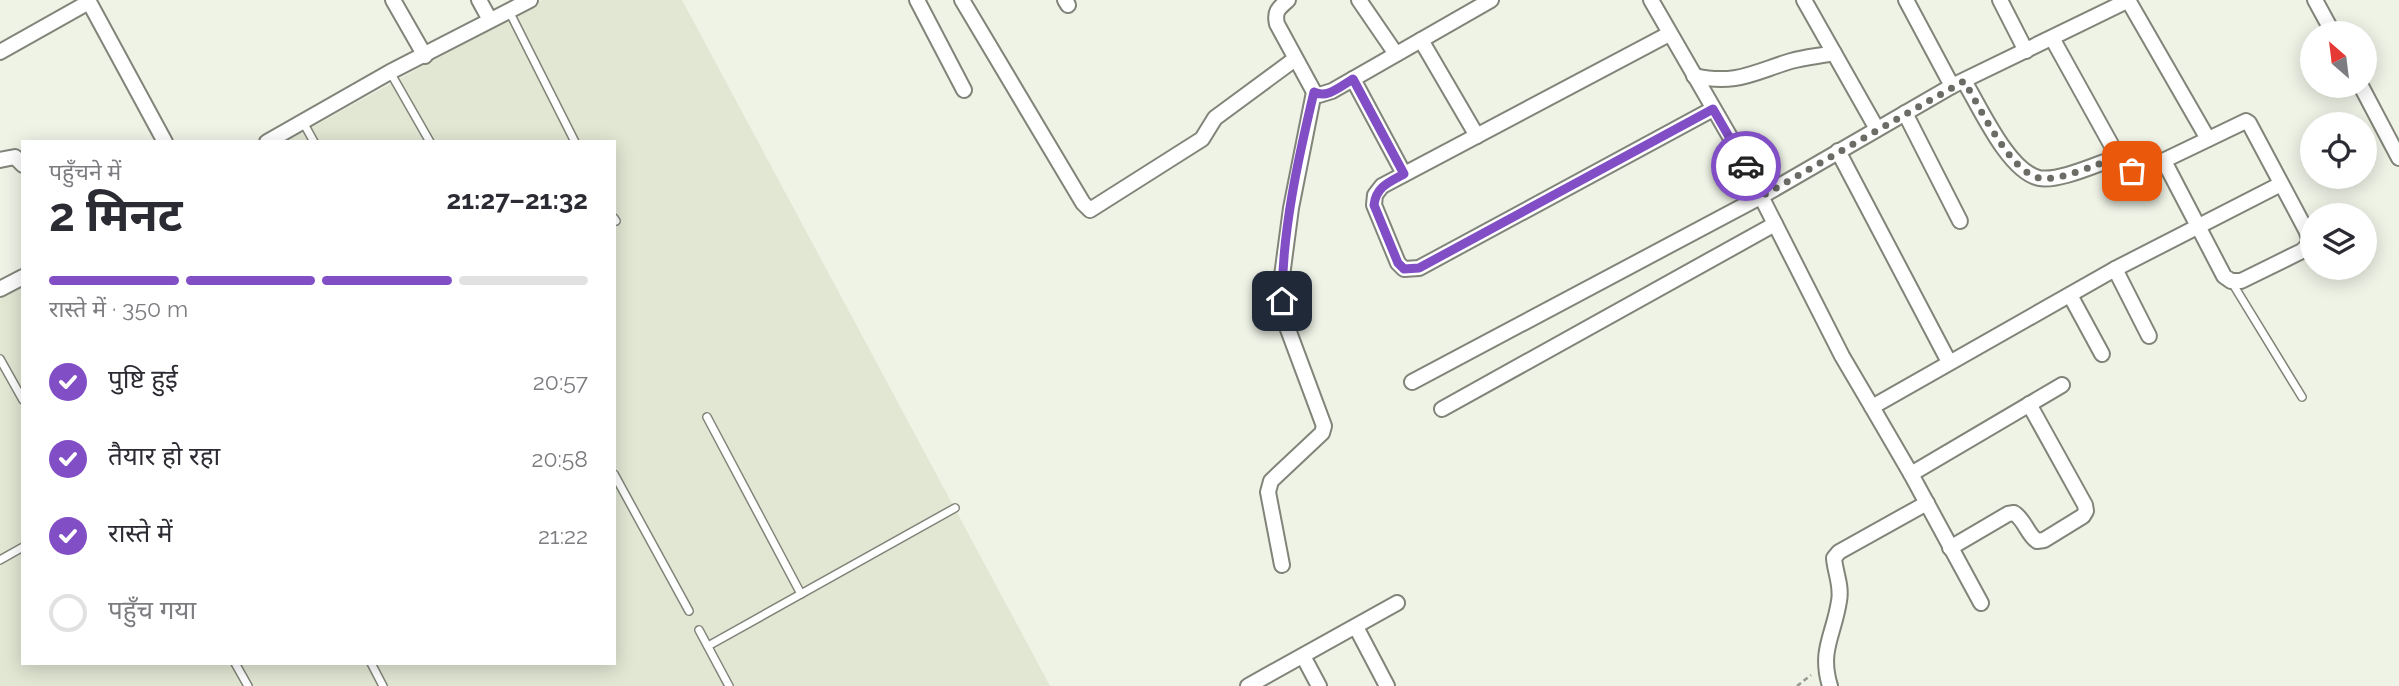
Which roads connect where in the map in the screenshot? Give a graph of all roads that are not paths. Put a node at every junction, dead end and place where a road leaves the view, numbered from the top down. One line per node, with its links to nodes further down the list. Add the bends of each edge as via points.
1 (393, 0): 26 (street)
2 (479, 0): 17 (street)
3 (530, 0): 16 (street)
4 (918, 0): 32 (street)
5 (962, 0): 27 (street, via 1090,210 1202,139 1215,118)
6 (1288, 0): 27 (street, via 1275,16)
7 (1359, 0): 25 (street)
8 (1651, 0): 19 (street)
9 (1804, 0): 24 (street)
10 (1906, 0): 31 (street)
11 (2000, 0): 22 (street)
12 (2128, 0): 20 (street); 40 (street)
13 (2315, 0): 18 (street)
14 (88, 1): 23 (street); 41 (street)
15 (1487, 1): 21 (street)
16 (509, 11): 17 (street); 45 (lane)
17 (489, 20): 26 (street)
18 (2326, 21)
19 (1669, 34): 29 (street); 39 (street)
20 (2052, 38): 22 (street); 47 (street)
21 (1421, 40): 25 (street); 39 (street)
22 (2026, 51): 31 (street)
23 (0, 52)
24 (1834, 53): 29 (street, via 1726,80); 38 (street)
25 (1396, 54): 30 (street)
26 (425, 56): 28 (street)
27 (1295, 59): 33 (street)
28 (390, 72): 37 (street); 44 (lane)
29 (1694, 76): 35 (street)
30 (1353, 79): 33 (street, via 1325,94); 52 (street)
31 (1958, 83): 36 (street); 47 (street, via 2024,172 2041,179 2062,176)
32 (964, 90)
33 (1314, 92): 82 (street, via 1291,208 1282,301 1286,324 1324,426 1271,481 1268,492)
34 (2367, 98): 48 (street)
35 (1713, 109): 52 (street, via 1411,270 1398,263 1374,205 1382,186); 54 (street)
36 (1905, 113): 38 (street); 55 (street)
37 (303, 121): 42 (street); 43 (lane)
38 (1877, 129): 46 (street)
39 (1477, 136): 52 (street)
40 (2208, 139): 50 (street); 53 (street, via 2249,122)
41 (164, 140)
42 (270, 140)
43 (313, 140)
44 (429, 140)
45 (574, 140)
46 (1838, 151): 54 (street); 66 (street)
47 (2118, 157): 50 (street, via 2132,171)
48 (2399, 158)
49 (0, 160): 51 (street, via 15,157)
50 (2164, 161): 57 (street)
51 (21, 163)
52 (1404, 174)
53 (2281, 184): 57 (street); 60 (street, via 2306,230 2308,246 2241,281)
54 (1762, 196): 56 (street); 67 (street)
55 (1960, 221)
56 (1775, 224): 72 (street); 73 (street)
57 (2197, 226): 58 (street); 60 (street)
58 (2115, 269): 62 (street); 63 (street)
59 (21, 278): 61 (street)
60 (2231, 281): 70 (lane)
61 (1, 287)
62 (2070, 295): 64 (street); 66 (street)
63 (2149, 335)
64 (2102, 354)
65 (0, 359): 69 (lane)
66 (1949, 362): 72 (street)
67 (1412, 382)
68 (2062, 385): 71 (street)
69 (21, 396)
70 (2302, 397)
71 (2029, 404): 75 (street); 80 (street, via 2086,511 2037,541 2019,516 2008,514)
72 (1872, 407): 75 (street)
73 (1441, 410)
74 (707, 417): 83 (lane)
75 (1911, 474): 77 (street)
76 (616, 478): 86 (lane)
77 (1927, 503): 80 (street); 99 (street, via 1834,558 1840,589 1824,666)
78 (955, 508): 83 (lane)
79 (21, 548): 81 (lane)
80 (1950, 548): 85 (street)
81 (0, 560)
82 (1282, 565)
83 (801, 594): 89 (lane)
84 (1397, 603): 87 (street)
85 (1980, 603)
86 (689, 611)
87 (1356, 626): 90 (street); 98 (street)
88 (699, 630): 89 (lane)
89 (708, 646): 96 (lane)
90 (1303, 656): 93 (street); 97 (street)
91 (236, 665): 94 (lane)
92 (371, 665): 95 (lane)
93 (1253, 685)
94 (248, 686)
95 (383, 686)
96 (729, 686)
97 (1319, 686)
98 (1387, 686)
99 (1830, 686)

